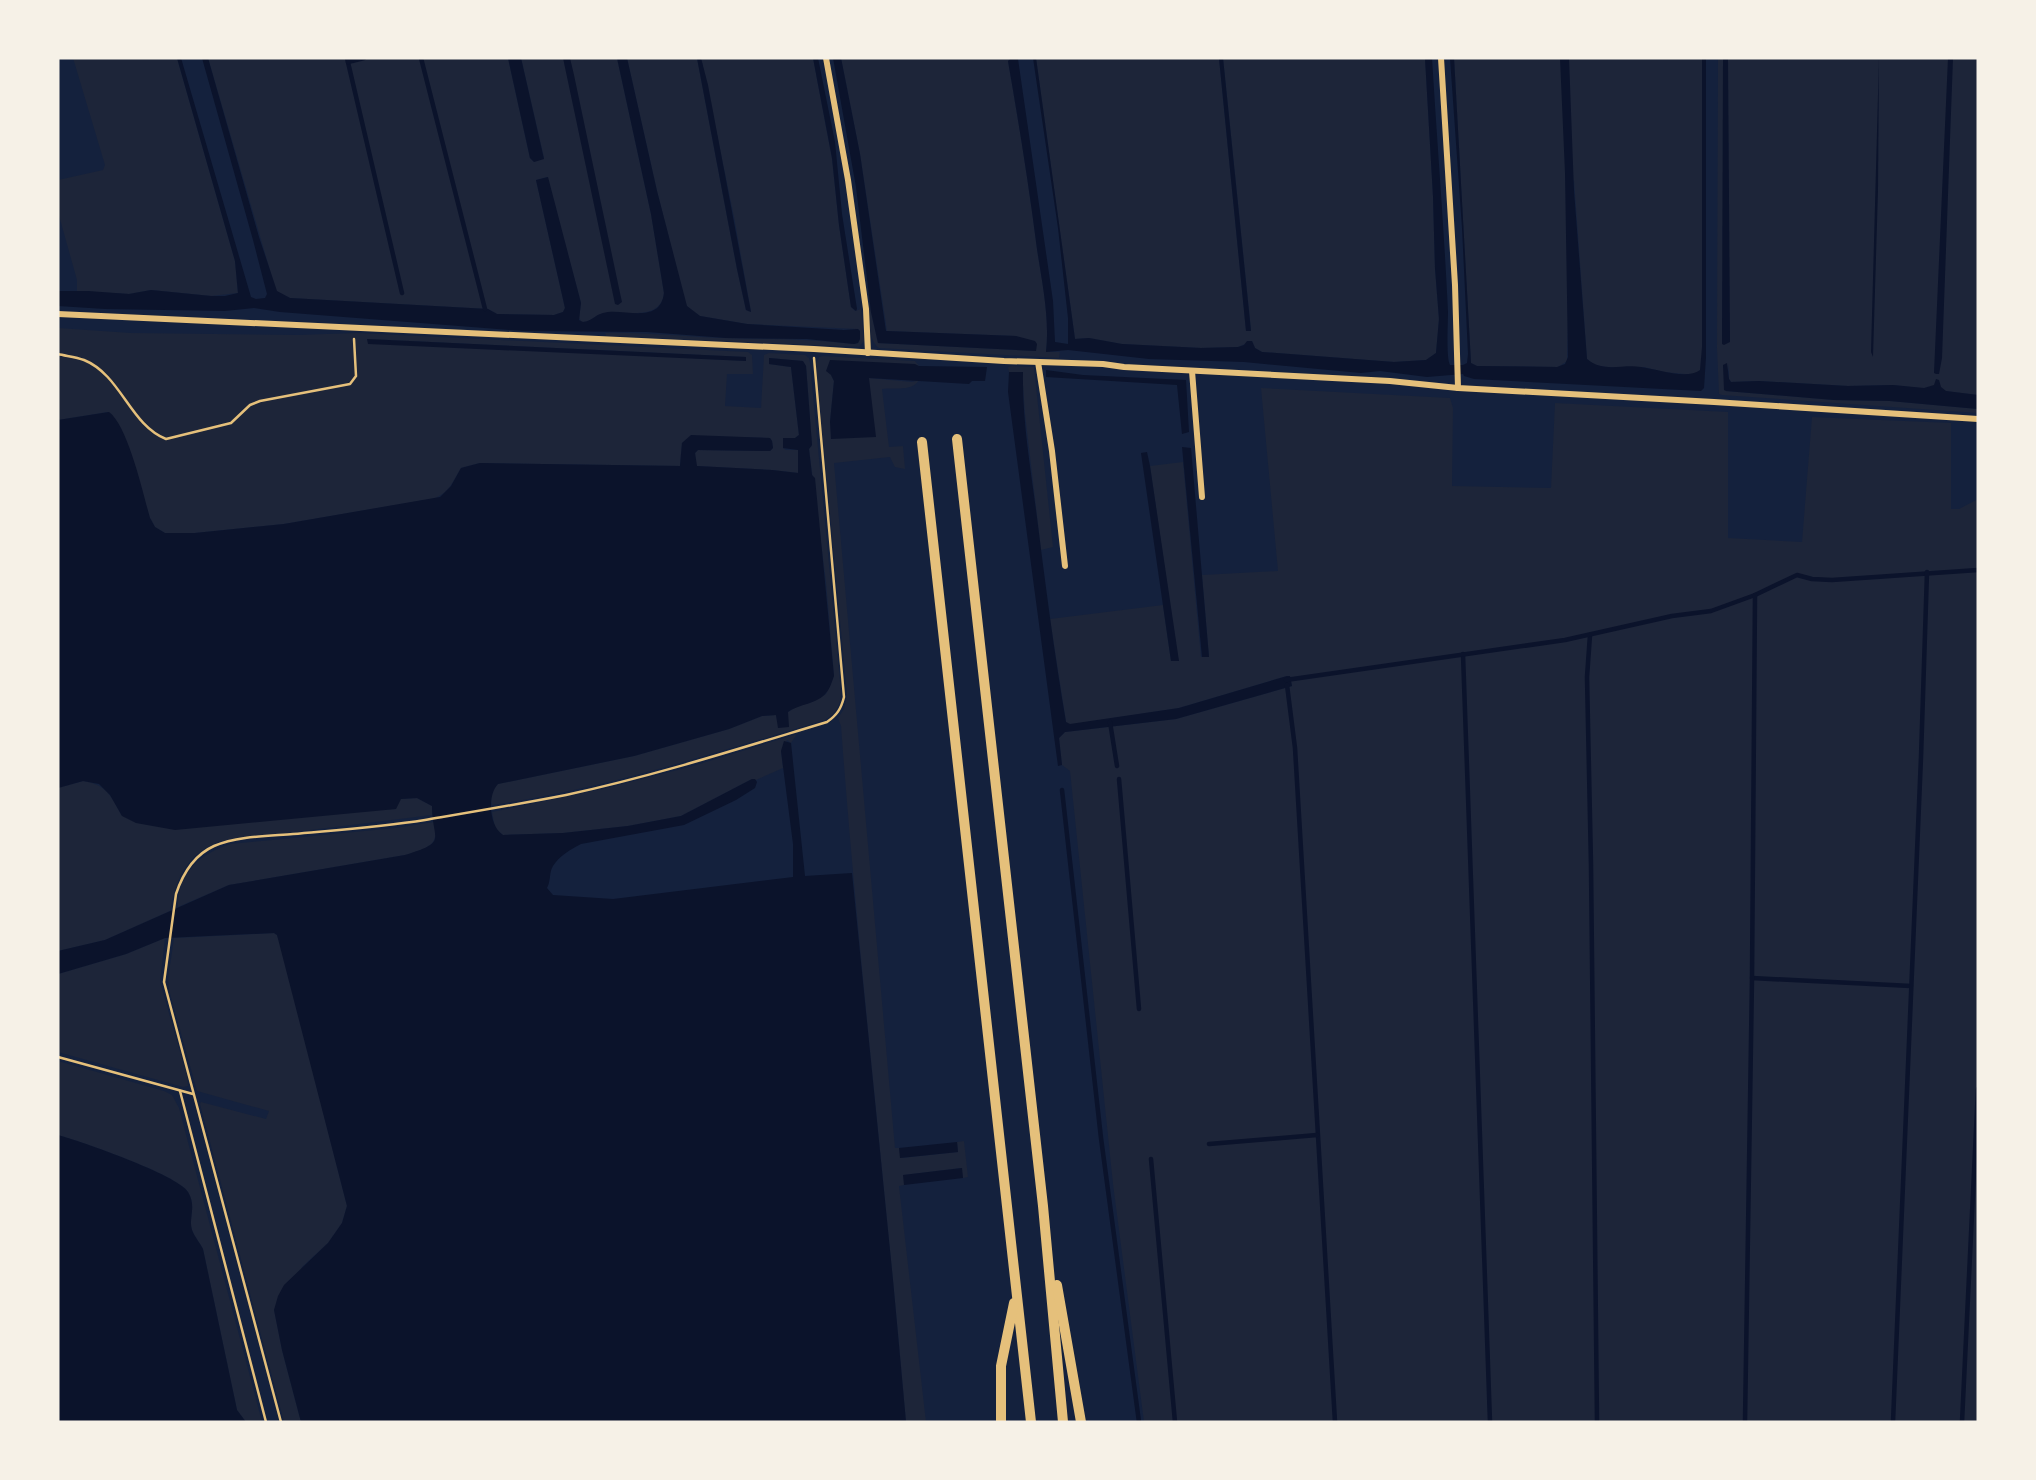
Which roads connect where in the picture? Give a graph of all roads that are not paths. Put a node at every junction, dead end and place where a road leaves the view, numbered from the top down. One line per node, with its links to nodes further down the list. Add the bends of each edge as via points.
1 (826, 58): 4 (street, via 848,180)
2 (1441, 58): 7 (street)
3 (58, 314): 4 (street)
4 (868, 353): 5 (street)
5 (1038, 362): 6 (street); 12 (street)
6 (1192, 371): 7 (street); 11 (street)
7 (1458, 388): 8 (street)
8 (1978, 419)
9 (957, 439): 13 (highway)
10 (922, 442): 14 (highway)
11 (1202, 497)
12 (1065, 566)
13 (1043, 1206): 17 (highway); 18 (highway)
14 (1016, 1294): 15 (highway, via 1001,1366); 16 (highway)
15 (1002, 1422)
16 (1031, 1422)
17 (1063, 1422)
18 (1081, 1422)

